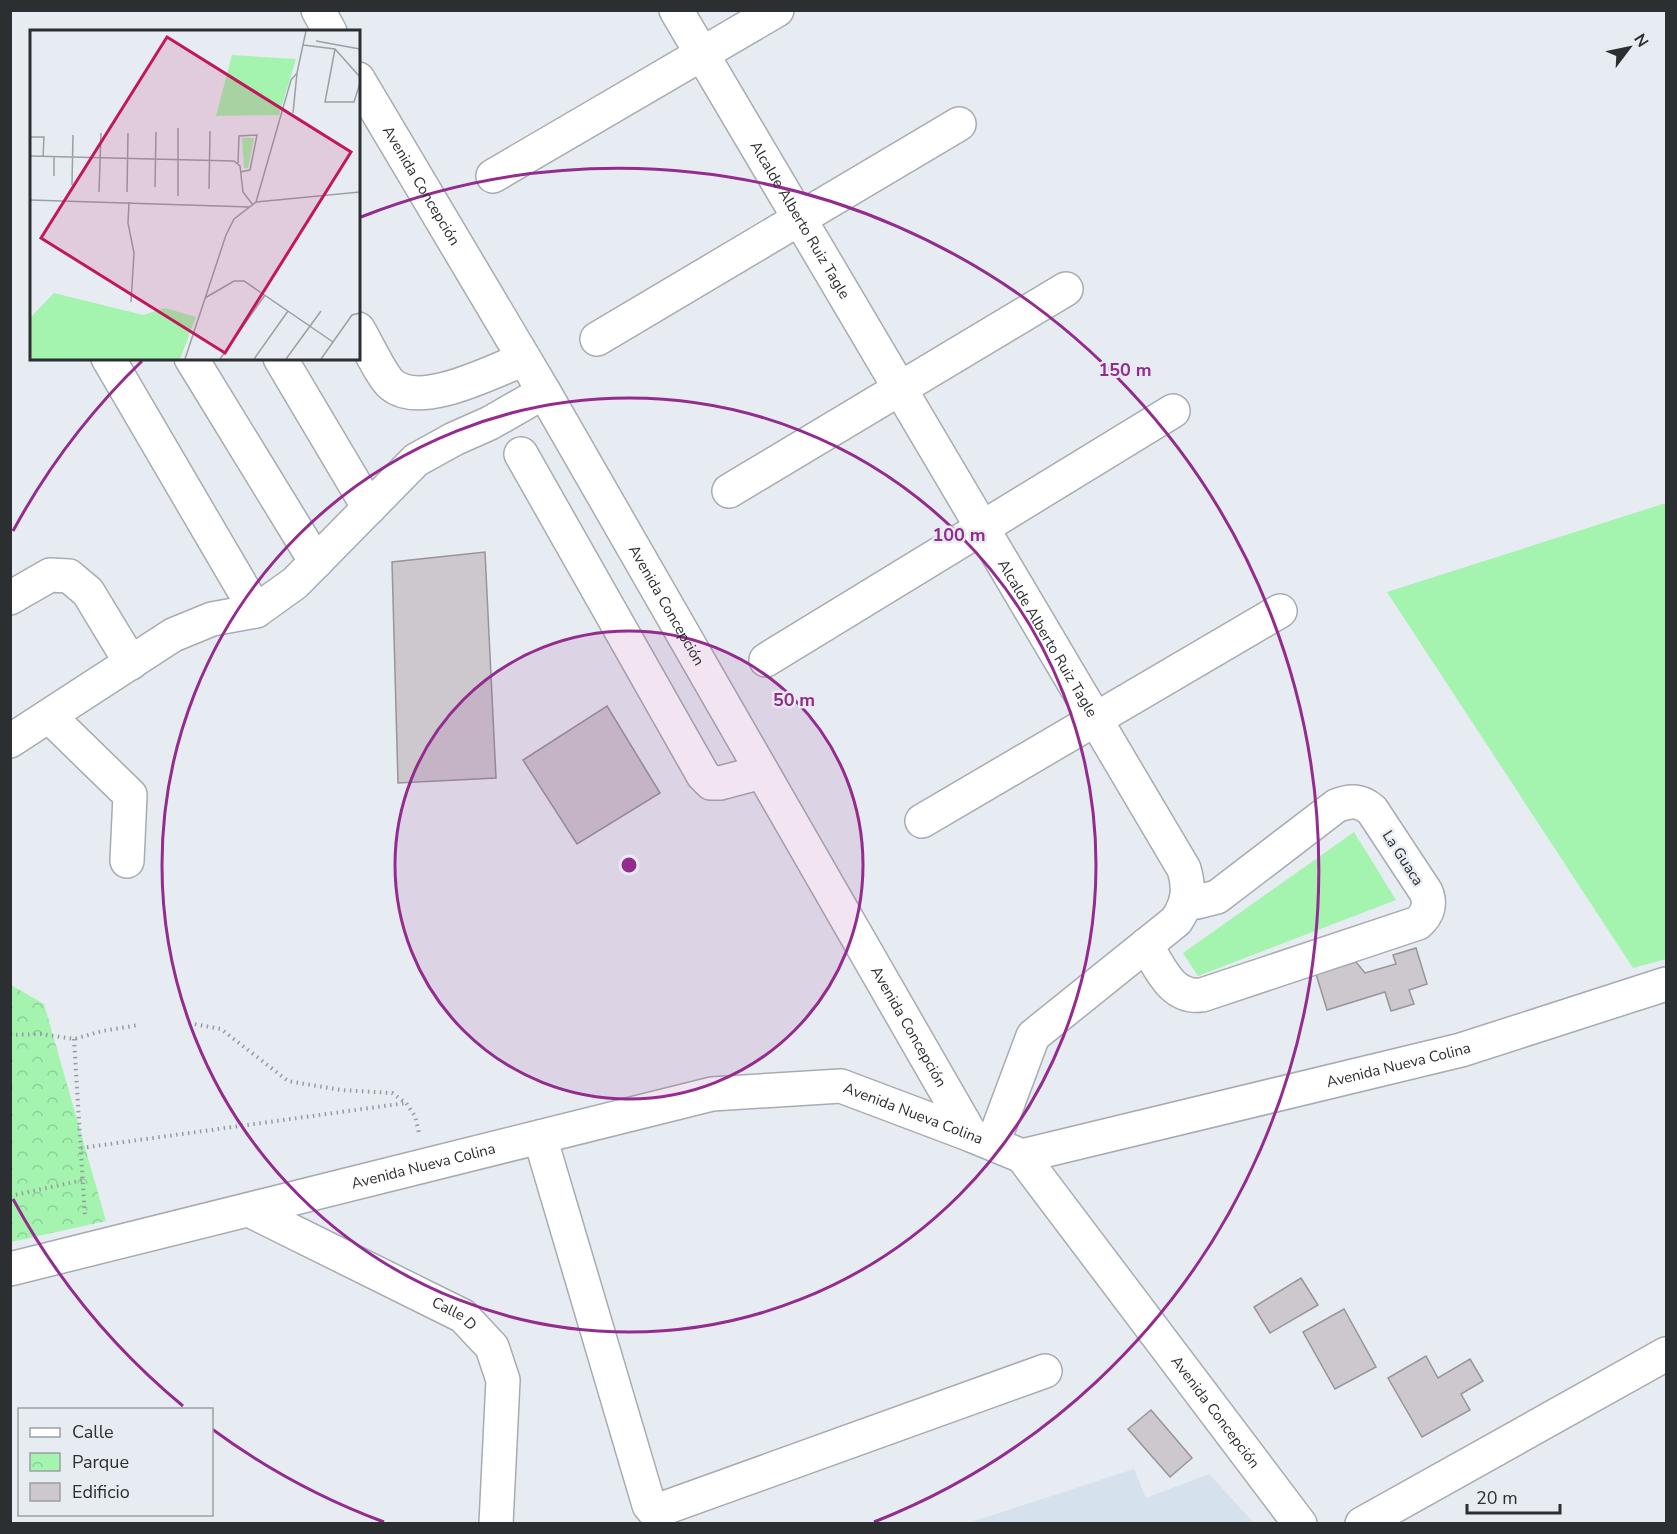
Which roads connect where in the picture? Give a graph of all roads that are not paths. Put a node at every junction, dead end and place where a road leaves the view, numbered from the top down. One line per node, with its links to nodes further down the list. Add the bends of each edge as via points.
1 (318, 10): 4 (street)
2 (676, 10): 5 (street, Alcalde Alberto Ruiz Tagle)
3 (777, 10): 5 (street)
4 (329, 30)
5 (702, 54): 8 (street); 9 (street, Alcalde Alberto Ruiz Tagle)
6 (360, 83): 13 (street, Avenida Concepción)
7 (958, 124): 9 (street)
8 (493, 176)
9 (799, 219): 12 (street); 17 (street, Alcalde Alberto Ruiz Tagle)
10 (1066, 289): 17 (street)
11 (360, 332): 13 (street, via 390,384 403,391 447,389)
12 (597, 339)
13 (524, 359): 18 (street, Avenida Concepción)
14 (109, 360): 26 (street)
15 (192, 360): 24 (street)
16 (281, 360): 22 (street)
17 (900, 389): 21 (street); 23 (street, Alcalde Alberto Ruiz Tagle)
18 (543, 392): 22 (street, via 416,460); 33 (street, Avenida Concepción)
19 (1173, 411): 23 (street)
20 (521, 454): 33 (street, via 703,776 711,783 720,783)
21 (729, 491)
22 (369, 508): 24 (street)
23 (982, 528): 28 (street); 31 (street, Alcalde Alberto Ruiz Tagle)
24 (315, 562): 26 (street, via 295,583)
25 (10, 598): 29 (street, via 50,575 69,576 88,592)
26 (256, 610): 29 (street, via 212,618 173,635)
27 (1280, 611): 31 (street)
28 (766, 660)
29 (131, 663): 30 (street)
30 (49, 716): 32 (street); 35 (street, via 130,795)
31 (1095, 719): 34 (street); 36 (street, Alcalde Alberto Ruiz Tagle, via 1184,869)
32 (10, 741)
33 (762, 772): 40 (street, Avenida Concepción)
34 (922, 821)
35 (127, 861)
36 (1186, 901): 37 (street, via 1176,921); 37 (street, La Guaca, via 1217,897 1336,806 1356,802 1372,810 1426,892 1429,905 1418,923 1202,995 1176,990)
37 (1146, 945): 40 (street, via 1033,1035)
38 (1666, 984): 41 (street, Avenida Nueva Colina, via 1461,1050)
39 (540, 1137): 40 (street, Avenida Nueva Colina, via 712,1094 842,1086); 42 (street, Avenida Nueva Colina); 45 (street, via 653,1510)
40 (982, 1139): 41 (street, Avenida Nueva Colina)
41 (1022, 1156): 47 (street, Avenida Concepción)
42 (249, 1210): 43 (street, Avenida Nueva Colina); 46 (street, Calle D, via 463,1316 492,1347 503,1380)
43 (10, 1269)
44 (1666, 1354): 48 (street)
45 (1045, 1371)
46 (496, 1524)
47 (1300, 1524)
48 (1362, 1524)

